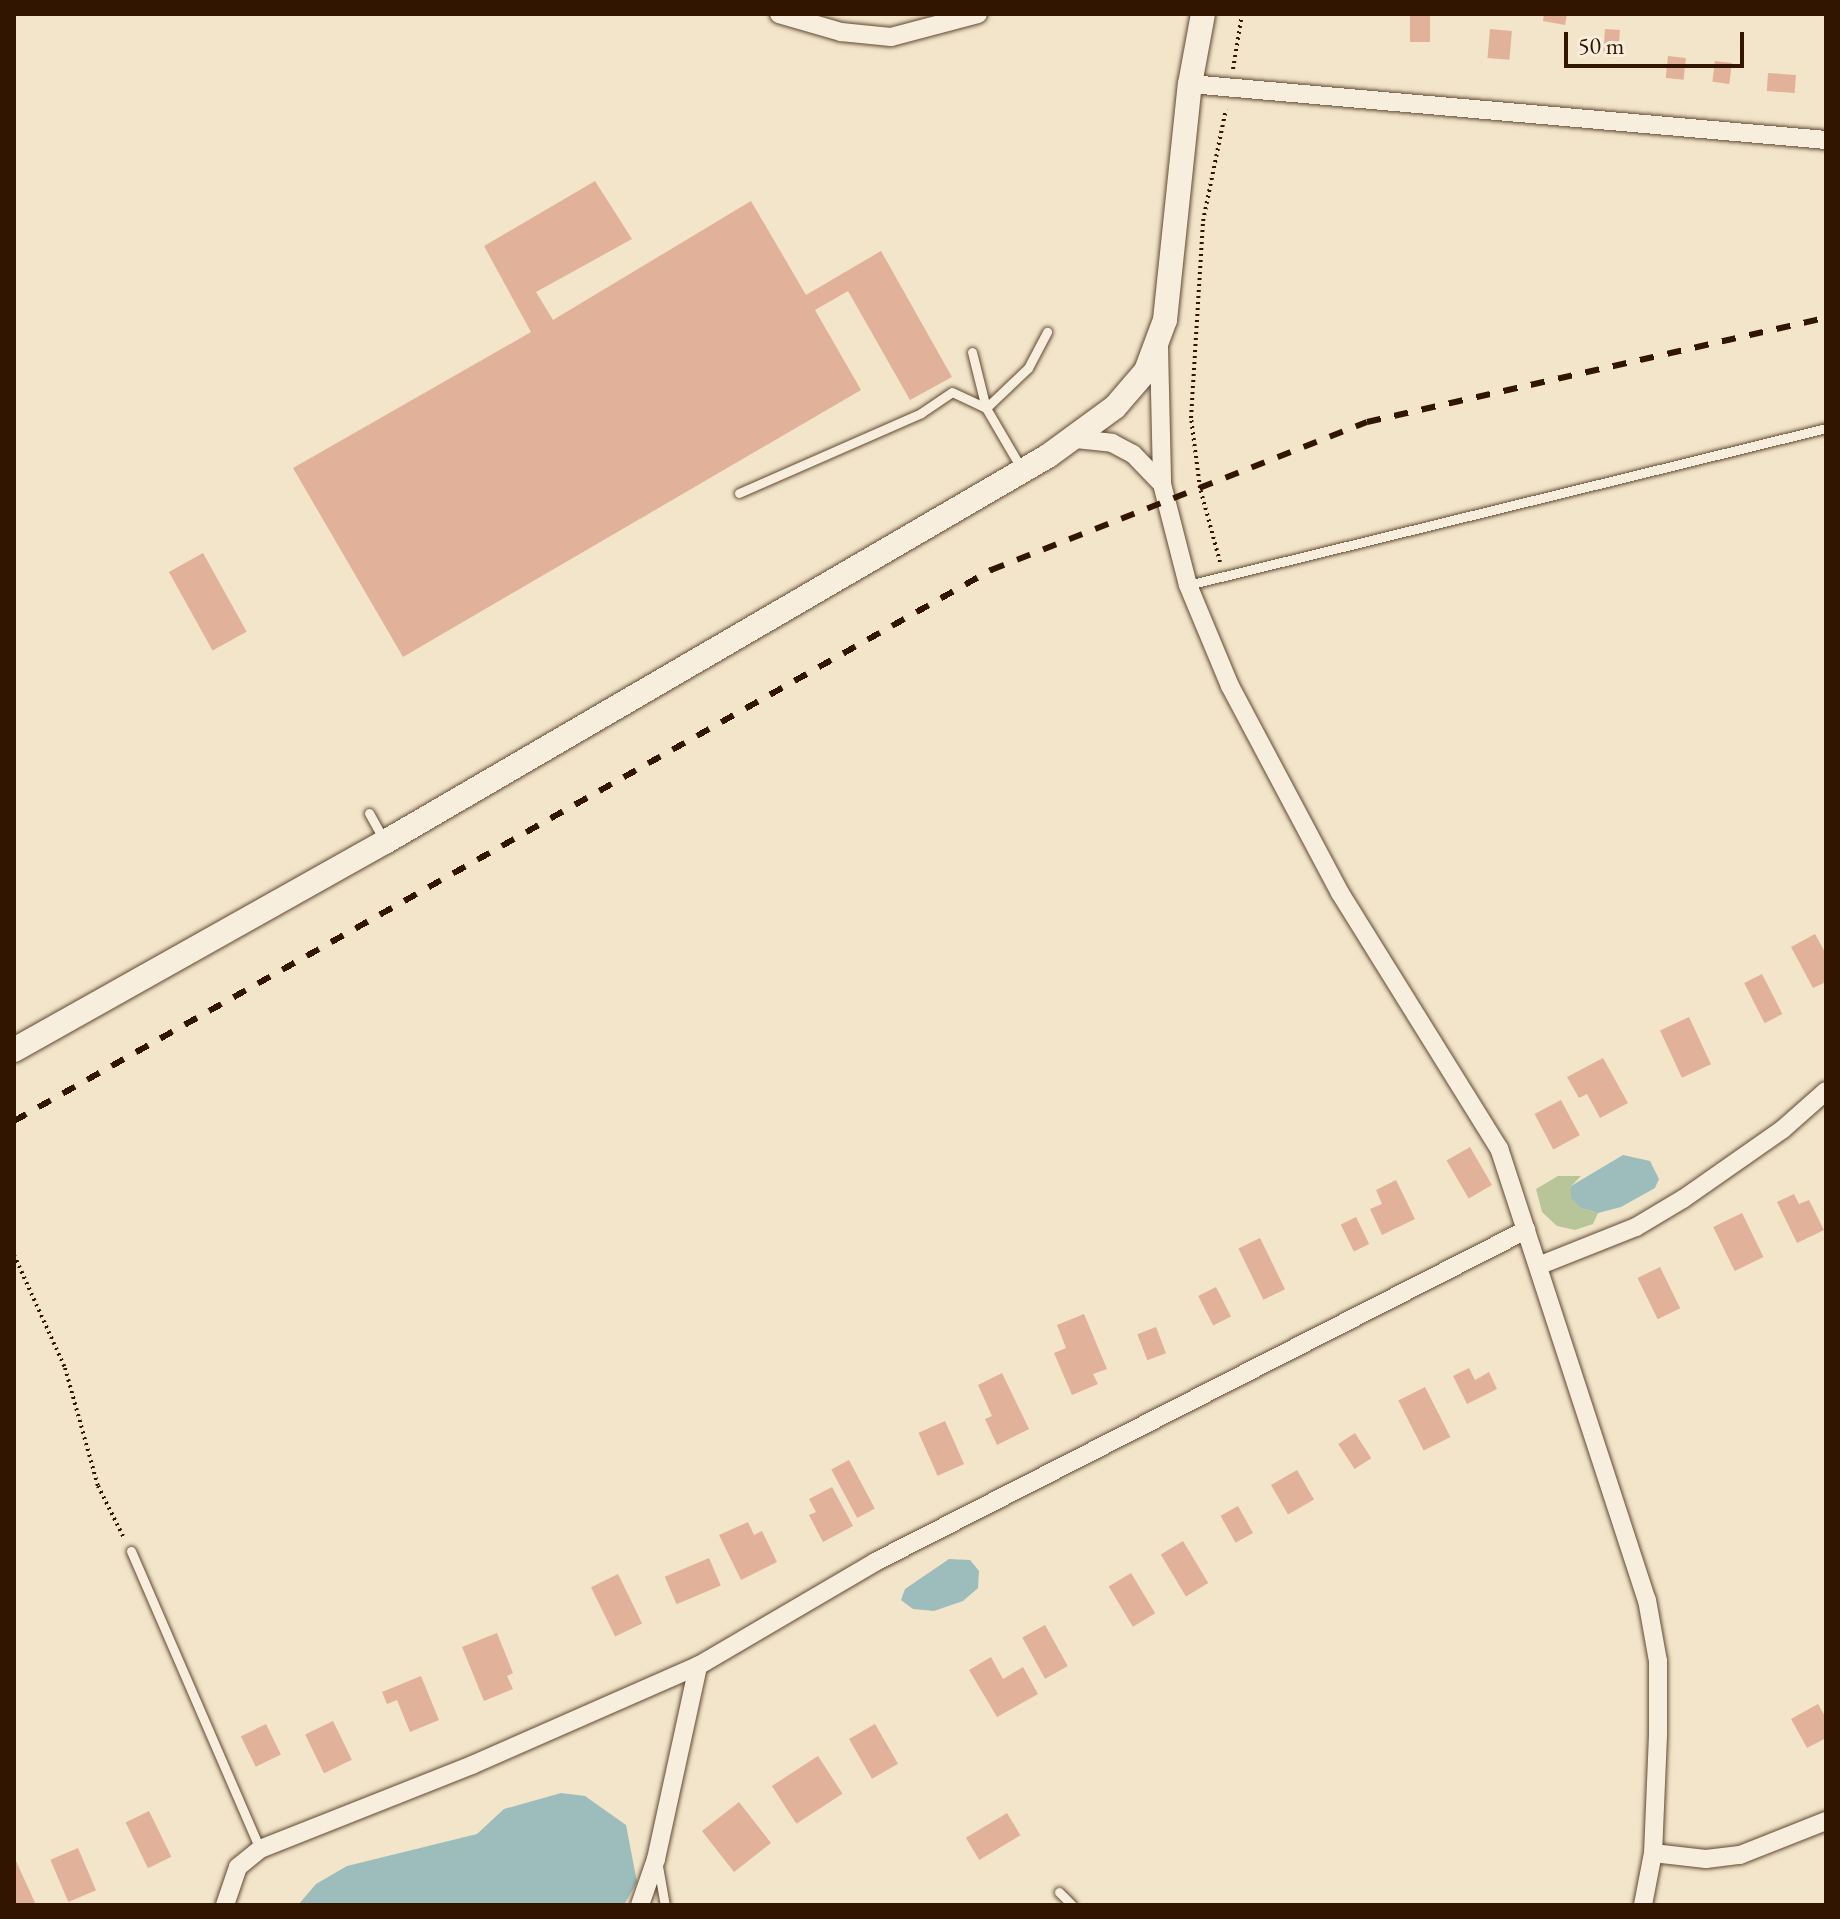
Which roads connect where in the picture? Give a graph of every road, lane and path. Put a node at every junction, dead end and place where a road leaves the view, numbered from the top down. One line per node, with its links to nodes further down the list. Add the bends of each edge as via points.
1 (779, 14): 2 (street, via 841,32 891,37)
2 (978, 14)
3 (1203, 14): 5 (street)
4 (1242, 14): 6 (path)
5 (1190, 84): 6 (street); 9 (street)
6 (1229, 91): 7 (street); 17 (path, via 1203,221 1191,418 1200,488)
7 (1826, 140)
8 (1047, 332): 11 (lane, via 1028,368)
9 (1159, 347): 13 (street, via 1131,393); 15 (street)
10 (972, 352): 11 (lane)
11 (986, 408): 14 (lane); 16 (lane, via 952,392 921,413)
12 (1826, 428): 17 (lane)
13 (1076, 439): 14 (street); 15 (street, via 1112,443 1133,454)
14 (1023, 470): 20 (street)
15 (1162, 484): 18 (street)
16 (739, 493)
17 (1223, 576): 18 (lane)
18 (1188, 585): 23 (street, via 1230,686 1340,893 1499,1148)
19 (369, 813): 20 (lane)
20 (385, 842): 21 (street)
21 (14, 1050)
22 (1826, 1091): 25 (street, via 1783,1129 1683,1199 1636,1227)
23 (1526, 1230): 25 (street); 27 (street, via 875,1562)
24 (14, 1255): 26 (path, via 65,1368 98,1486)
25 (1538, 1266): 30 (street, via 1647,1600 1658,1661)
26 (131, 1551): 29 (lane)
27 (698, 1666): 29 (street, via 472,1765); 31 (street)
28 (1826, 1821): 30 (street, via 1740,1855 1706,1859)
29 (260, 1849): 33 (street, via 238,1867)
30 (1653, 1853): 37 (street)
31 (656, 1859): 34 (street); 35 (lane)
32 (1059, 1892): 36 (lane)
33 (225, 1905)
34 (640, 1905)
35 (665, 1905)
36 (1072, 1905)
37 (1643, 1905)

